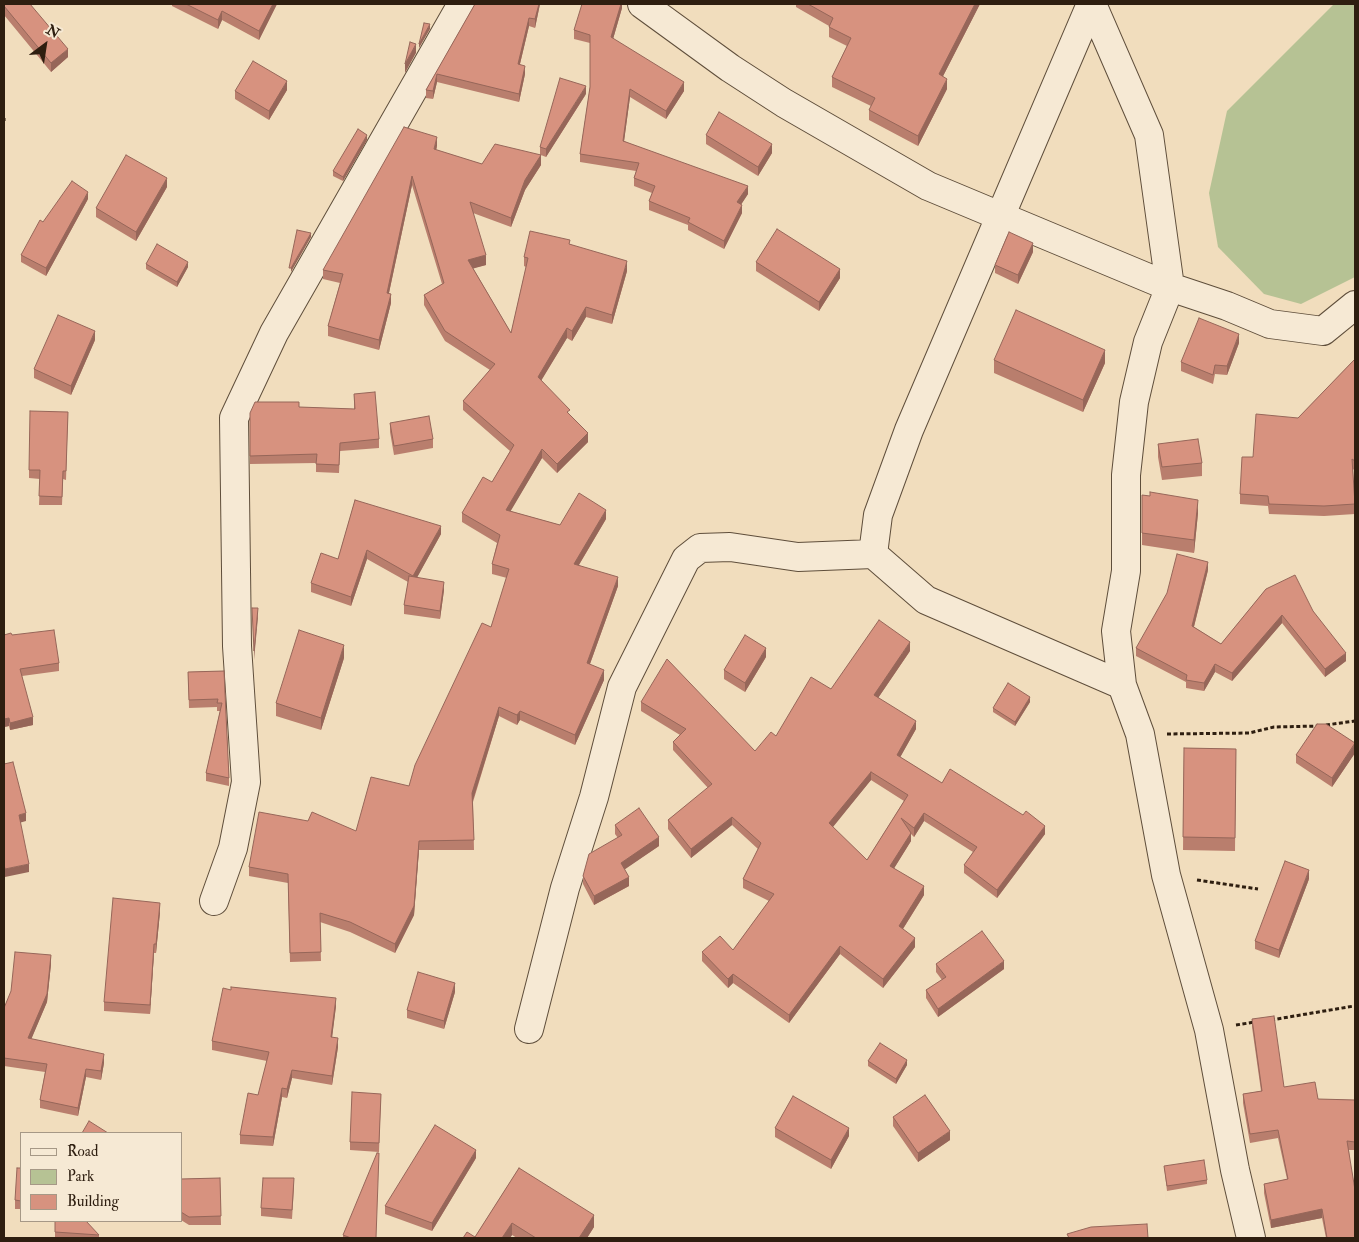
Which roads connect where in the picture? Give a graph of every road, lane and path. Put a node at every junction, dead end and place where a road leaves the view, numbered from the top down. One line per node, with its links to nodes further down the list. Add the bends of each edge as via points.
1 (462, 4): 13 (street, via 274,334 234,418 237,646 246,782 232,848)
2 (642, 4): 4 (street, via 784,103 928,186)
3 (1092, 4): 4 (street); 5 (street, via 1149,135)
4 (999, 216): 5 (street); 7 (street, via 909,430 878,515)
5 (1170, 287): 6 (street, via 1270,324 1324,331); 8 (street, via 1148,342 1134,402 1126,475 1126,571 1116,631)
6 (1355, 306)
7 (873, 554): 8 (street, via 926,600); 17 (street, via 798,557 730,547 700,548 686,559 622,687)
8 (1122, 685): 10 (street)
9 (1355, 721): 10 (path, via 1324,726 1274,727 1249,733)
10 (1140, 734): 11 (street)
11 (1166, 875): 12 (path); 18 (street)
12 (1258, 889)
13 (214, 901)
14 (1354, 1006): 15 (path)
15 (1267, 1020)
16 (1257, 1022): 18 (path)
17 (529, 1029)
18 (1209, 1030): 19 (street)
19 (1251, 1238)

